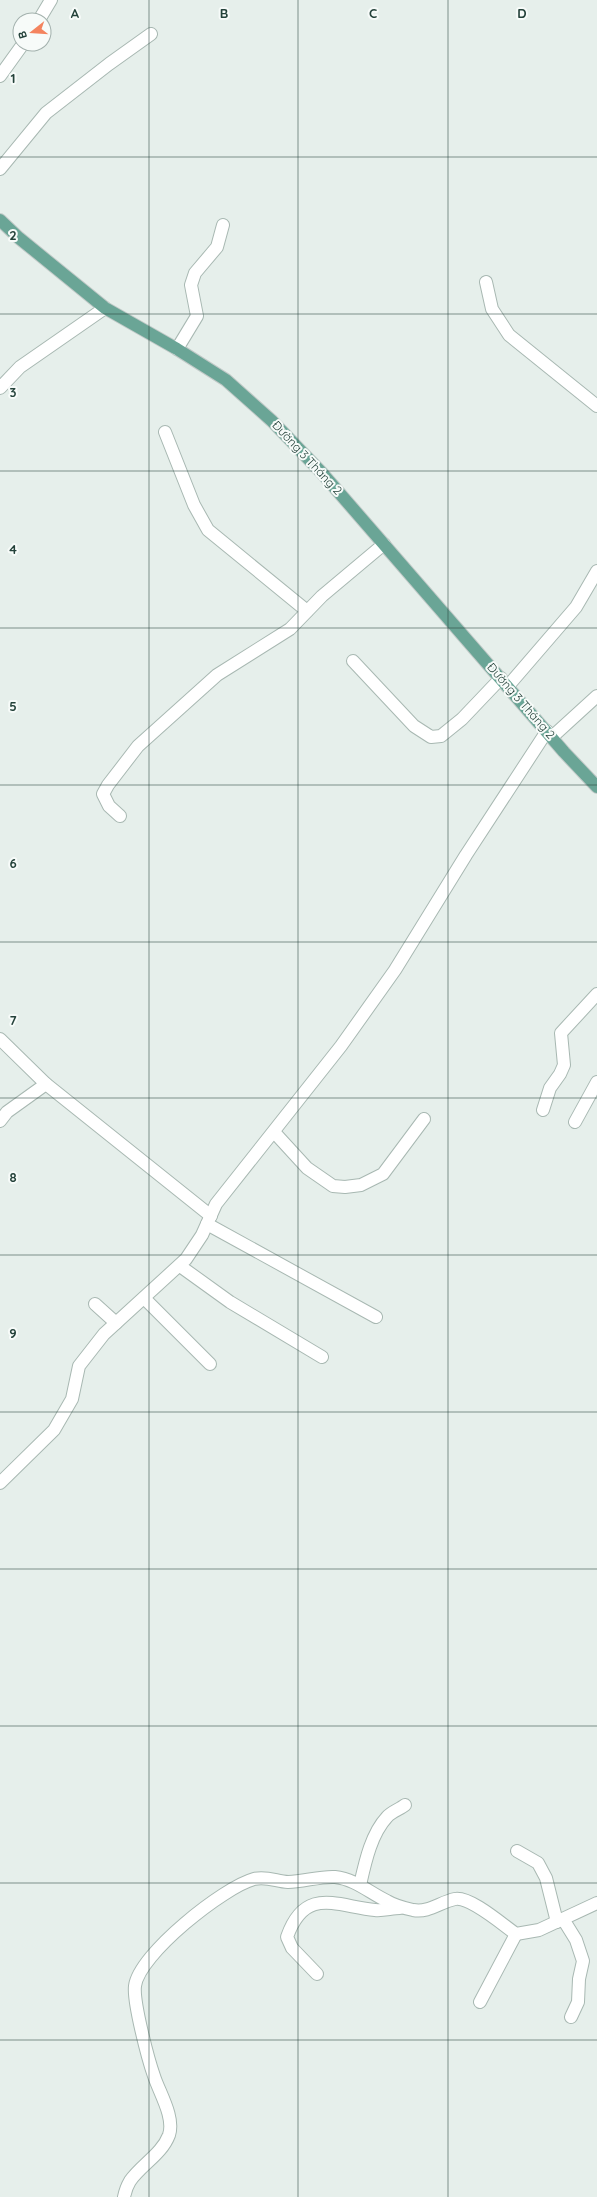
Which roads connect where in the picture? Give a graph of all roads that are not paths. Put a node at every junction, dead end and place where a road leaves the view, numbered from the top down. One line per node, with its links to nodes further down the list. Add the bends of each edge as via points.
1 (51, 0): 2 (street)
2 (44, 12)
3 (151, 34): 6 (street, via 46,113)
4 (18, 52): 5 (street)
5 (0, 76)
6 (0, 169)
7 (0, 220): 10 (main road, Đường 3 Tháng 2)
8 (223, 225): 11 (street, via 217,247 195,273 191,285 197,316)
9 (486, 282): 13 (street, via 492,309 509,335)
10 (105, 308): 11 (main road, Đường 3 Tháng 2); 12 (street, via 20,367)
11 (176, 349): 15 (main road, Đường 3 Tháng 2, via 226,380 272,421)
12 (0, 388)
13 (597, 406)
14 (165, 432): 17 (street, via 194,505 208,530)
15 (384, 544): 17 (street); 19 (main road, Đường 3 Tháng 2)
16 (597, 571): 19 (street, via 576,607)
17 (307, 611): 23 (street, via 284,633 217,675 138,746 103,794 109,806)
18 (353, 660): 19 (street, via 414,726 431,737 441,736)
19 (504, 682): 21 (main road, Đường 3 Tháng 2)
20 (597, 696): 21 (street)
21 (550, 734): 22 (main road, Đường 3 Tháng 2); 32 (street, via 466,855 395,970 341,1046)
22 (597, 787)
23 (120, 816)
24 (597, 994): 28 (street, via 561,1034 564,1065 550,1088)
25 (0, 1039): 27 (street)
26 (597, 1082): 31 (street)
27 (46, 1084): 30 (street, via 7,1112); 33 (street)
28 (543, 1110)
29 (424, 1120): 32 (street, via 383,1174 360,1185 345,1187 333,1186 307,1168)
30 (0, 1121)
31 (575, 1122)
32 (274, 1132): 33 (street, via 216,1204)
33 (209, 1220): 34 (street); 37 (street)
34 (180, 1266): 35 (street); 39 (street, via 230,1302)
35 (144, 1298): 38 (street); 40 (street)
36 (95, 1304): 38 (street)
37 (376, 1317)
38 (116, 1323): 41 (street, via 104,1334 80,1366 72,1400 54,1430)
39 (322, 1357)
40 (210, 1364)
41 (0, 1483)
42 (405, 1805): 44 (street, via 387,1817 375,1838)
43 (517, 1851): 47 (street, via 538,1863 546,1878)
44 (360, 1885): 46 (street); 52 (street, via 335,1877 287,1882 268,1878 254,1879 195,1914 161,1946 142,1971 135,1986 136,2004 154,2075 169,2116 170,2133 164,2145 129,2182)
45 (597, 1903): 47 (street)
46 (403, 1908): 48 (street, via 420,1911 456,1899 464,1900 480,1908); 49 (street, via 376,1910 328,1903 307,1908 291,1926 287,1937 292,1948)
47 (560, 1920): 48 (street, via 539,1930); 51 (street, via 576,1940 583,1961 578,2002)
48 (516, 1934): 50 (street)
49 (317, 1974)
50 (480, 2002)
51 (571, 2017)
52 (124, 2197)

